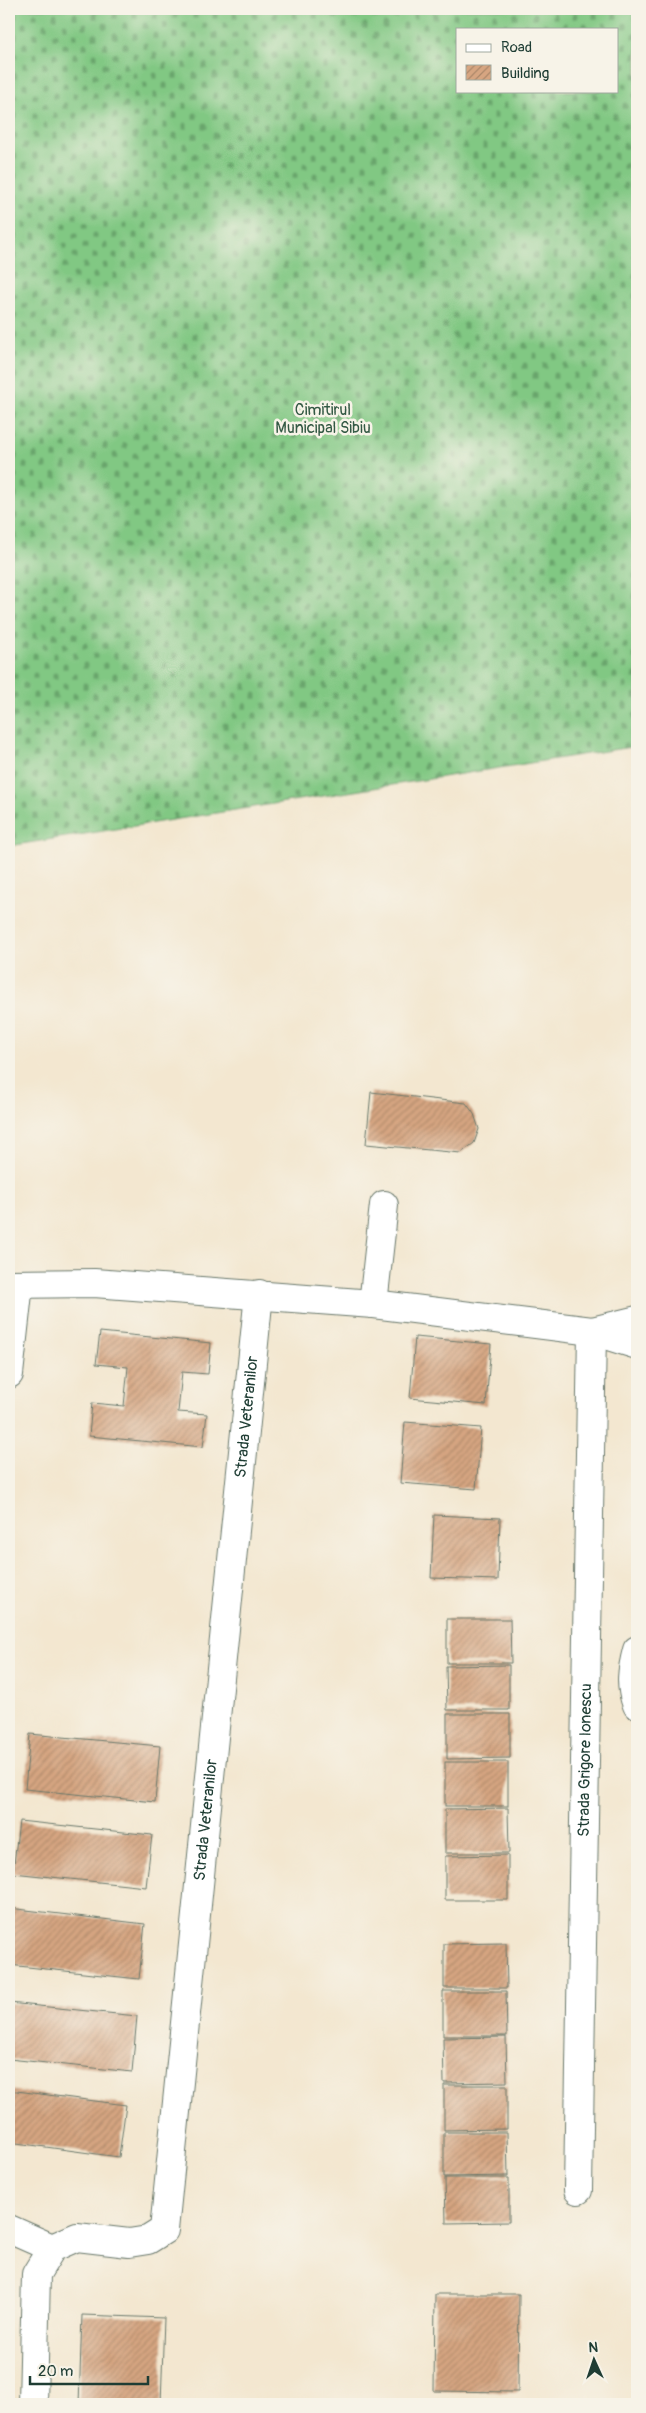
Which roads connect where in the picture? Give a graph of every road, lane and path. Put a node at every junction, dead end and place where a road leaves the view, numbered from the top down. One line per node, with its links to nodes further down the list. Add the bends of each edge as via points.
1 (384, 1205): 4 (street)
2 (14, 1284): 3 (street, via 94,1283); 8 (street)
3 (259, 1294): 4 (street); 13 (street, Strada Veteranilor, via 164,2230 148,2240 129,2243 76,2237)
4 (374, 1304): 6 (street)
5 (637, 1320): 6 (street)
6 (592, 1331): 7 (street); 11 (street, Strada Grigore Ionescu)
7 (637, 1345)
8 (9, 1374)
9 (637, 1650): 10 (street, via 631,1672 632,1693)
10 (637, 1704)
11 (578, 2190)
12 (9, 2229): 13 (street)
13 (52, 2248): 14 (street, via 36,2274)
14 (33, 2404)

